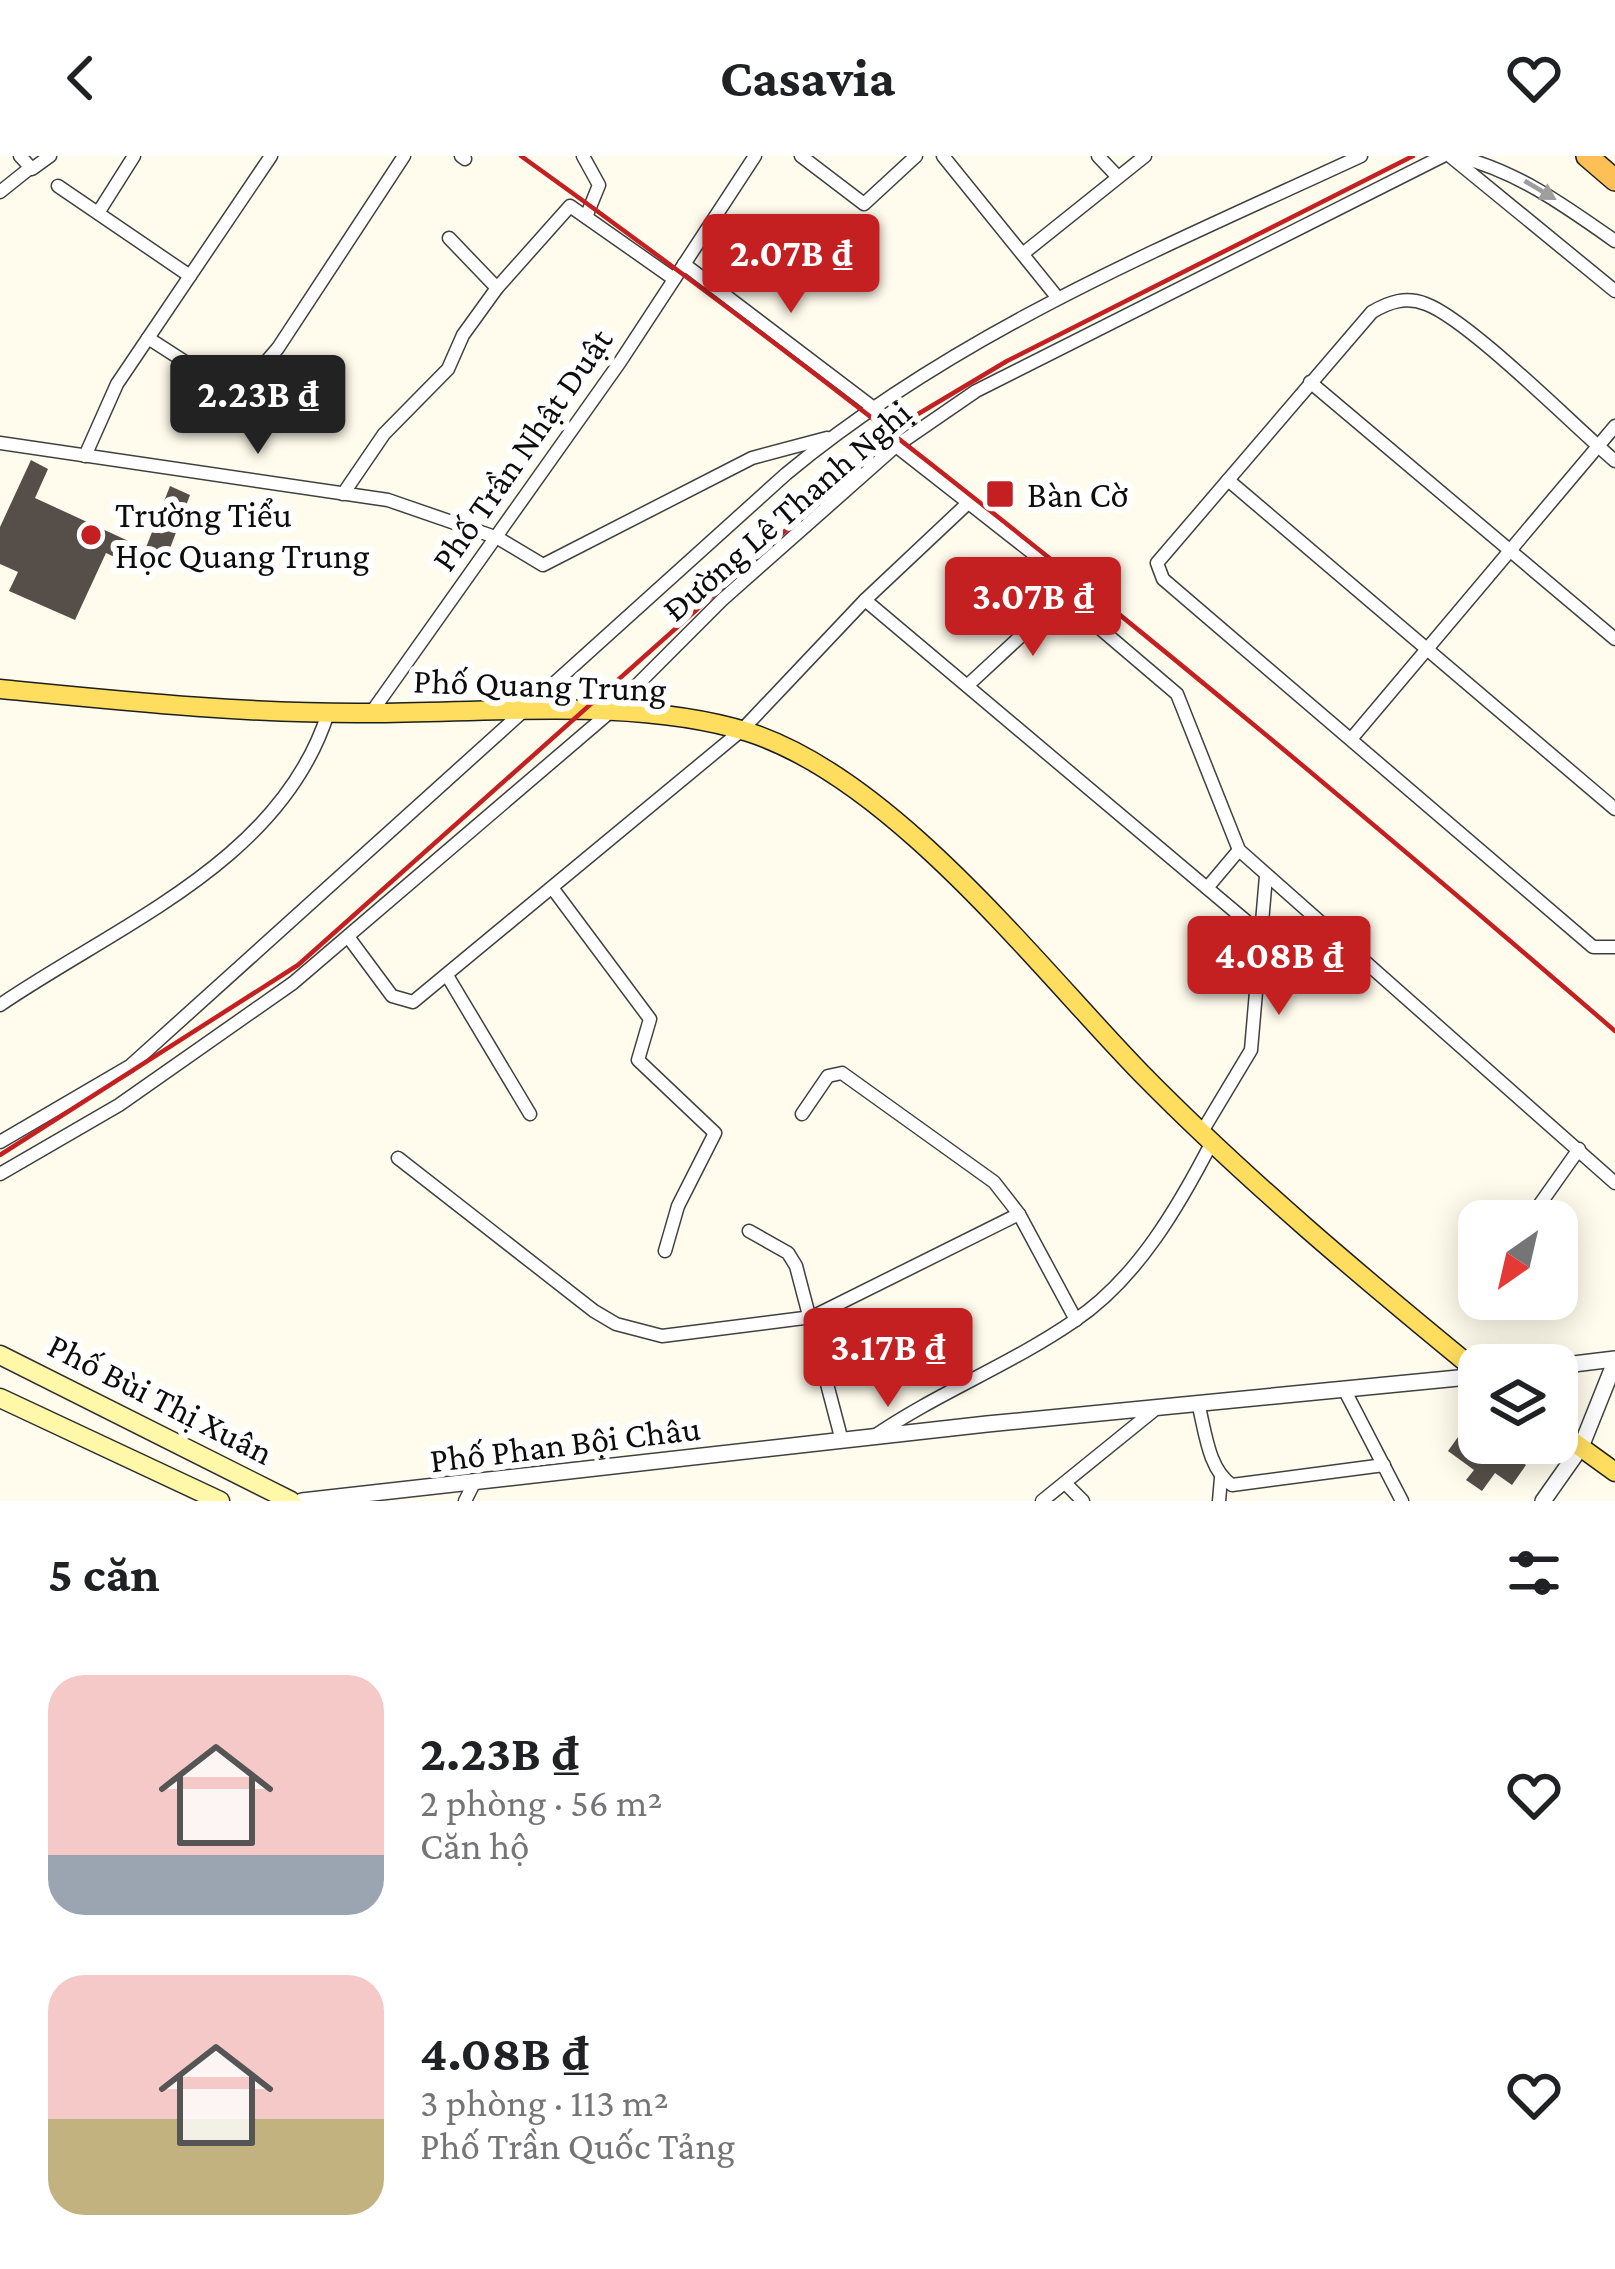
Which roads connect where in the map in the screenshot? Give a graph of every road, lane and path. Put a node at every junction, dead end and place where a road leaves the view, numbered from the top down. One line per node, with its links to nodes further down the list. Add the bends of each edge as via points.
1 (20, 156): 16 (street)
2 (50, 156): 16 (street)
3 (134, 156): 21 (street)
4 (272, 156): 27 (street)
5 (404, 156): 32 (street, via 253,376 233,386)
6 (584, 156): 22 (street, via 599,185)
7 (754, 156): 26 (street, Phố Trần Nhật Duật)
8 (802, 156): 9 (street, via 864,204)
9 (916, 156)
10 (943, 156): 25 (street)
11 (1098, 156): 17 (street)
12 (1145, 156): 17 (street)
13 (1361, 156): 31 (street)
14 (1450, 156): 24 (street, one-way to 24, via 1491,164 1538,188); 30 (street); 38 (street, Đường Lê Thanh Nghị, via 976,391)
15 (1587, 156): 18 (highway)
16 (30, 168): 20 (street)
17 (1118, 177): 25 (street)
18 (1615, 180)
19 (58, 186): 21 (street)
20 (0, 192)
21 (98, 213): 27 (street)
22 (586, 217): 28 (street); 29 (street, via 570,206)
23 (449, 238): 29 (street)
24 (1615, 241)
25 (1025, 252): 31 (street)
26 (684, 264): 28 (street, Phố Trần Nhật Duật); 34 (street)
27 (190, 276): 32 (street)
28 (674, 279): 45 (street, Phố Trần Nhật Duật)
29 (497, 288): 43 (street, via 448,369 384,434)
30 (1615, 290)
31 (1057, 297): 34 (street)
32 (148, 338): 40 (street, via 116,384)
33 (1310, 382): 39 (street, via 1372,312 1408,300 1445,314); 42 (street); 46 (street)
34 (871, 406): 36 (street)
35 (1615, 426): 39 (street)
36 (830, 438): 45 (street, via 752,458 550,565); 53 (street)
37 (0, 443): 40 (street)
38 (896, 446): 44 (street); 54 (street, Đường Lê Thanh Nghị)
39 (1598, 446): 41 (street); 46 (street)
40 (85, 456): 43 (street)
41 (1615, 461)
42 (1228, 479): 50 (street); 58 (street, via 1160,556 1158,572)
43 (343, 494): 45 (street, via 411,505)
44 (967, 504): 47 (street, via 1044,562); 48 (street)
45 (498, 538): 56 (street, Phố Trần Nhật Duật)
46 (1510, 550): 49 (street); 50 (street)
47 (1063, 597): 51 (street); 60 (street, via 1177,694)
48 (865, 600): 51 (street); 57 (street)
49 (1615, 639)
50 (1427, 649): 58 (street); 59 (street)
51 (968, 686): 62 (street)
52 (0, 689): 55 (main road, Phố Quang Trung)
53 (531, 710): 54 (main road, Phố Quang Trung); 56 (main road, Phố Quang Trung); 72 (street, via 130,1066)
54 (610, 712): 57 (main road, Phố Quang Trung); 65 (street, Đường Lê Thanh Nghị)
55 (328, 713): 56 (main road, Phố Quang Trung); 68 (street, via 310,765 220,866)
56 (371, 713)
57 (742, 730): 63 (street); 71 (main road, Phố Quang Trung, via 830,774 959,879)
58 (1352, 738): 66 (street, via 1593,947)
59 (1615, 808)
60 (1239, 850): 61 (street); 62 (street)
61 (1266, 876): 64 (street); 73 (street)
62 (1207, 888): 64 (street)
63 (553, 889): 67 (street); 80 (street, via 650,1019 638,1060 716,1133)
64 (1258, 931): 71 (street, via 1251,1050)
65 (349, 938): 67 (street, via 403,1003); 75 (street, Đường Lê Thanh Nghị, via 119,1105)
66 (1615, 947)
67 (448, 977): 69 (street)
68 (0, 1005)
69 (530, 1114)
70 (802, 1114): 78 (street, via 828,1076 842,1073 980,1170)
71 (1208, 1135): 82 (street, via 1141,1257); 84 (main road, Phố Quang Trung)
72 (0, 1142)
73 (1579, 1149): 76 (street); 77 (street)
74 (398, 1158): 81 (street, via 627,1329 684,1336)
75 (0, 1174)
76 (1615, 1183)
77 (1543, 1200)
78 (1019, 1214): 81 (street); 82 (street)
79 (749, 1231): 81 (street, via 788,1253)
80 (665, 1251)
81 (812, 1317): 93 (street)
82 (1076, 1320): 92 (street)
83 (0, 1354): 103 (main road, Phố Bùi Thị Xuân)
84 (1458, 1356)
85 (1615, 1360): 86 (street); 95 (street)
86 (1578, 1364)
87 (1458, 1376): 88 (street, Phố Phan Bội Châu)
88 (1344, 1389): 90 (street, Phố Phan Bội Châu); 96 (street)
89 (0, 1398): 102 (main road)
90 (1198, 1403): 91 (street, Phố Phan Bội Châu); 98 (street)
91 (1158, 1407): 92 (street, Phố Phan Bội Châu); 99 (street)
92 (872, 1437): 93 (street, Phố Phan Bội Châu)
93 (842, 1441): 101 (street, Phố Phan Bội Châu)
94 (1578, 1446): 95 (main road)
95 (1581, 1448): 97 (main road); 110 (street)
96 (1384, 1465): 100 (street); 109 (street)
97 (1615, 1472)
98 (1221, 1478): 100 (street); 107 (street)
99 (1065, 1483): 105 (street); 106 (street)
100 (1259, 1484): 108 (street)
101 (469, 1493): 104 (street, Phố Phan Bội Châu)
102 (220, 1501)
103 (291, 1501)
104 (302, 1501)
105 (1042, 1501)
106 (1083, 1501)
107 (1219, 1501)
108 (1268, 1501)
109 (1402, 1501)
110 (1544, 1501)

